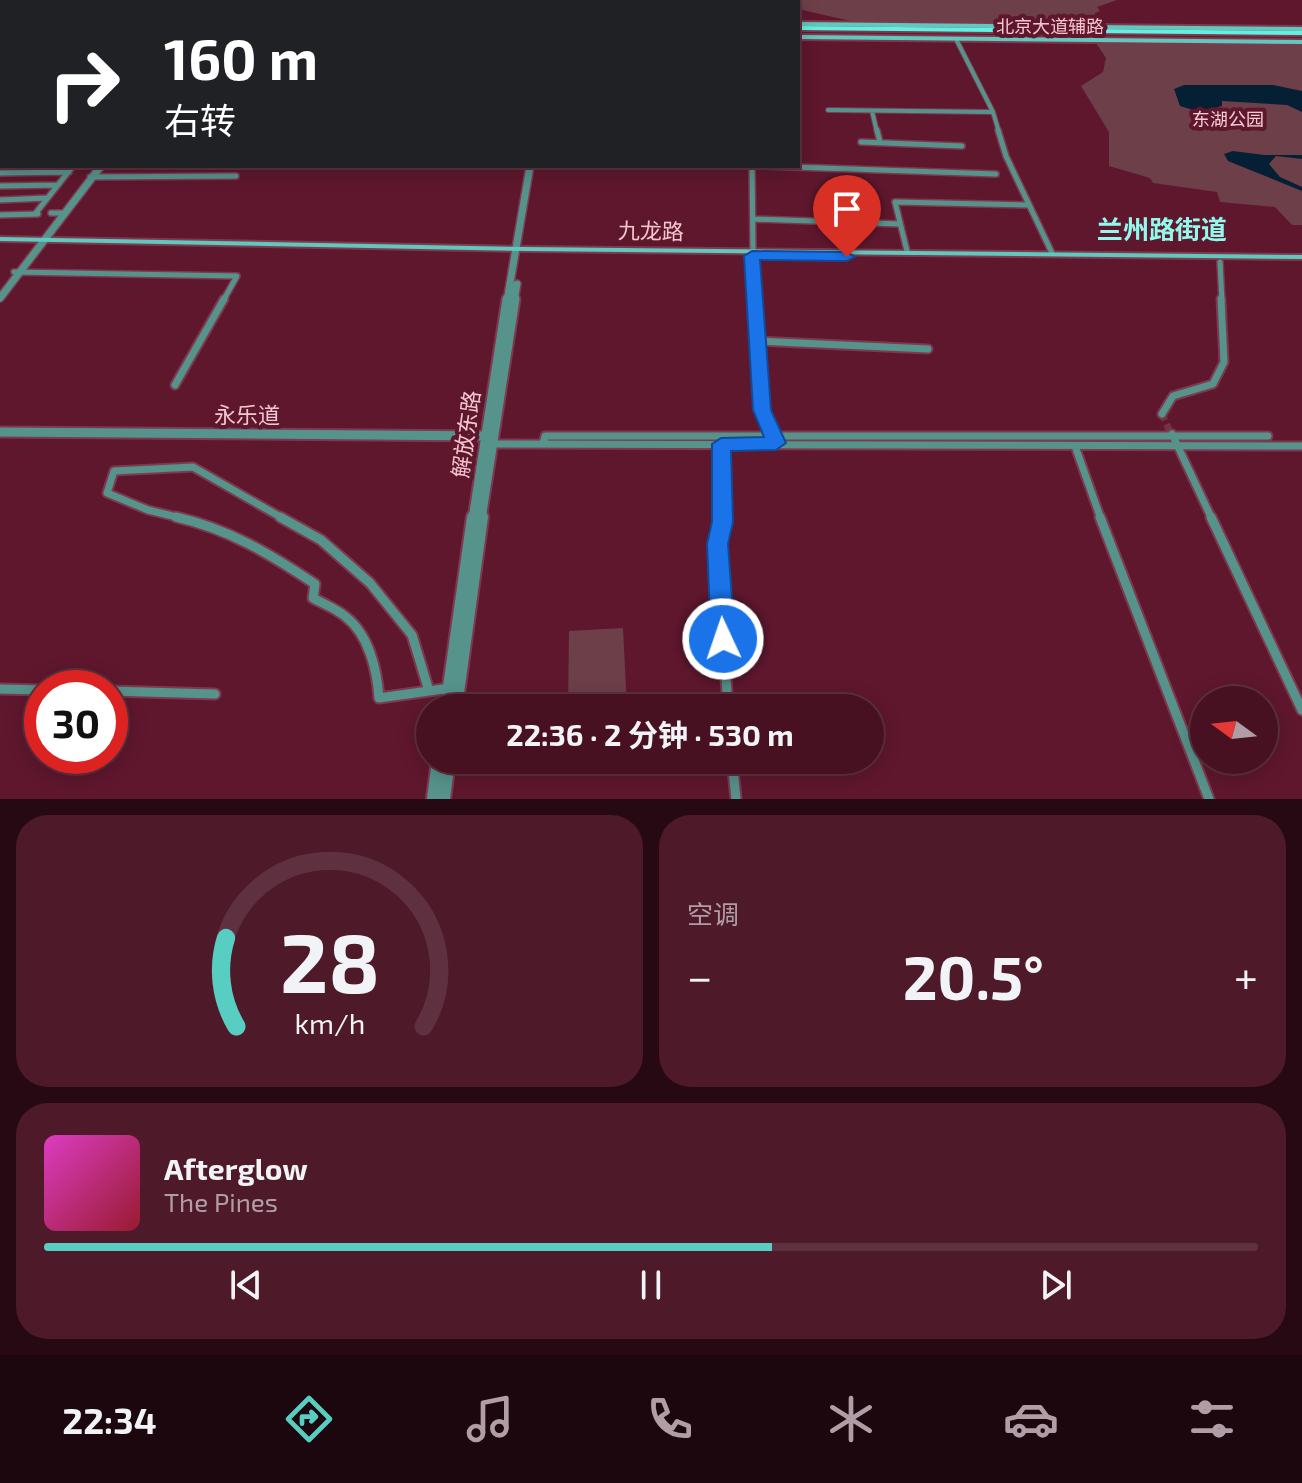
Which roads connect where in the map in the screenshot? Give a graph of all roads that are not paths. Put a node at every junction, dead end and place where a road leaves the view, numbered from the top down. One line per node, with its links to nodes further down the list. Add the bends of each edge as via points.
1 (800, 31): 3 (main road)
2 (800, 31): 4 (main road, 北京大道辅路)
3 (1302, 35): 4 (main road, 北京大道辅路)
4 (956, 39): 7 (street)
5 (828, 110): 6 (street)
6 (872, 111): 7 (street); 9 (street)
7 (993, 112): 24 (street)
8 (861, 142): 9 (street)
9 (880, 142): 10 (street)
10 (962, 146)
11 (800, 167): 17 (street)
12 (98, 168): 19 (street)
13 (533, 168): 33 (street, 解放东路)
14 (752, 168): 28 (street)
15 (71, 169): 16 (street); 20 (street)
16 (0, 173)
17 (996, 174)
18 (236, 176): 19 (street)
19 (91, 177): 26 (street)
20 (58, 185): 21 (street); 22 (street)
21 (0, 186)
22 (47, 198): 23 (street); 27 (street, via 37,214)
23 (0, 200)
24 (1028, 205): 29 (street, via 895,202); 36 (street)
25 (51, 213): 26 (street)
26 (63, 213): 31 (street)
27 (0, 215)
28 (753, 219): 29 (street); 35 (street)
29 (900, 224): 34 (street)
30 (0, 239): 31 (main road, 九龙路)
31 (39, 243): 32 (main road, 九龙路); 33 (main road, 九龙路); 40 (street)
32 (0, 246)
33 (519, 251): 35 (main road, 九龙路); 52 (street, 解放东路)
34 (907, 251): 35 (main road, 九龙路); 36 (main road, 九龙路)
35 (752, 252): 38 (main road, 九龙路); 43 (street)
36 (1052, 253): 37 (main road, 九龙路)
37 (1302, 257)
38 (1220, 262): 39 (main road, 九龙路); 46 (street, via 1224,362 1213,384 1173,396)
39 (1302, 263)
40 (16, 272): 41 (street); 42 (street); 45 (street, via 237,276)
41 (0, 292)
42 (0, 298)
43 (756, 341): 44 (street); 49 (street, via 762,410)
44 (928, 349)
45 (175, 385)
46 (1162, 414)
47 (0, 434): 52 (street, 永乐道)
48 (1171, 434): 50 (street); 51 (street); 58 (street)
49 (772, 435): 50 (street); 53 (street); 54 (street, via 545,436)
50 (1071, 435): 57 (street)
51 (1268, 436)
52 (489, 439): 54 (street); 59 (street, 解放东路)
53 (776, 443): 55 (street); 57 (street)
54 (543, 444): 55 (street)
55 (721, 444): 67 (street, via 722,522 717,544)
56 (1302, 446): 58 (street)
57 (1075, 447): 58 (street); 75 (street)
58 (1181, 448): 68 (street)
59 (454, 688): 62 (street); 65 (street, 解放东路); 66 (street, 解放东路)
60 (0, 689): 61 (street)
61 (24, 690)
62 (429, 691): 62 (street, via 379,698 366,644 350,620 313,598 315,584 262,548 212,525 148,510 107,493 114,471 193,467 321,540 370,583 412,635)
63 (128, 692): 64 (street)
64 (215, 694)
65 (452, 694)
66 (455, 694)
67 (727, 694)
68 (1302, 710)
69 (436, 774): 72 (street)
70 (447, 774): 73 (street)
71 (733, 774): 74 (street)
72 (433, 799)
73 (444, 799)
74 (736, 799)
75 (1209, 799)

